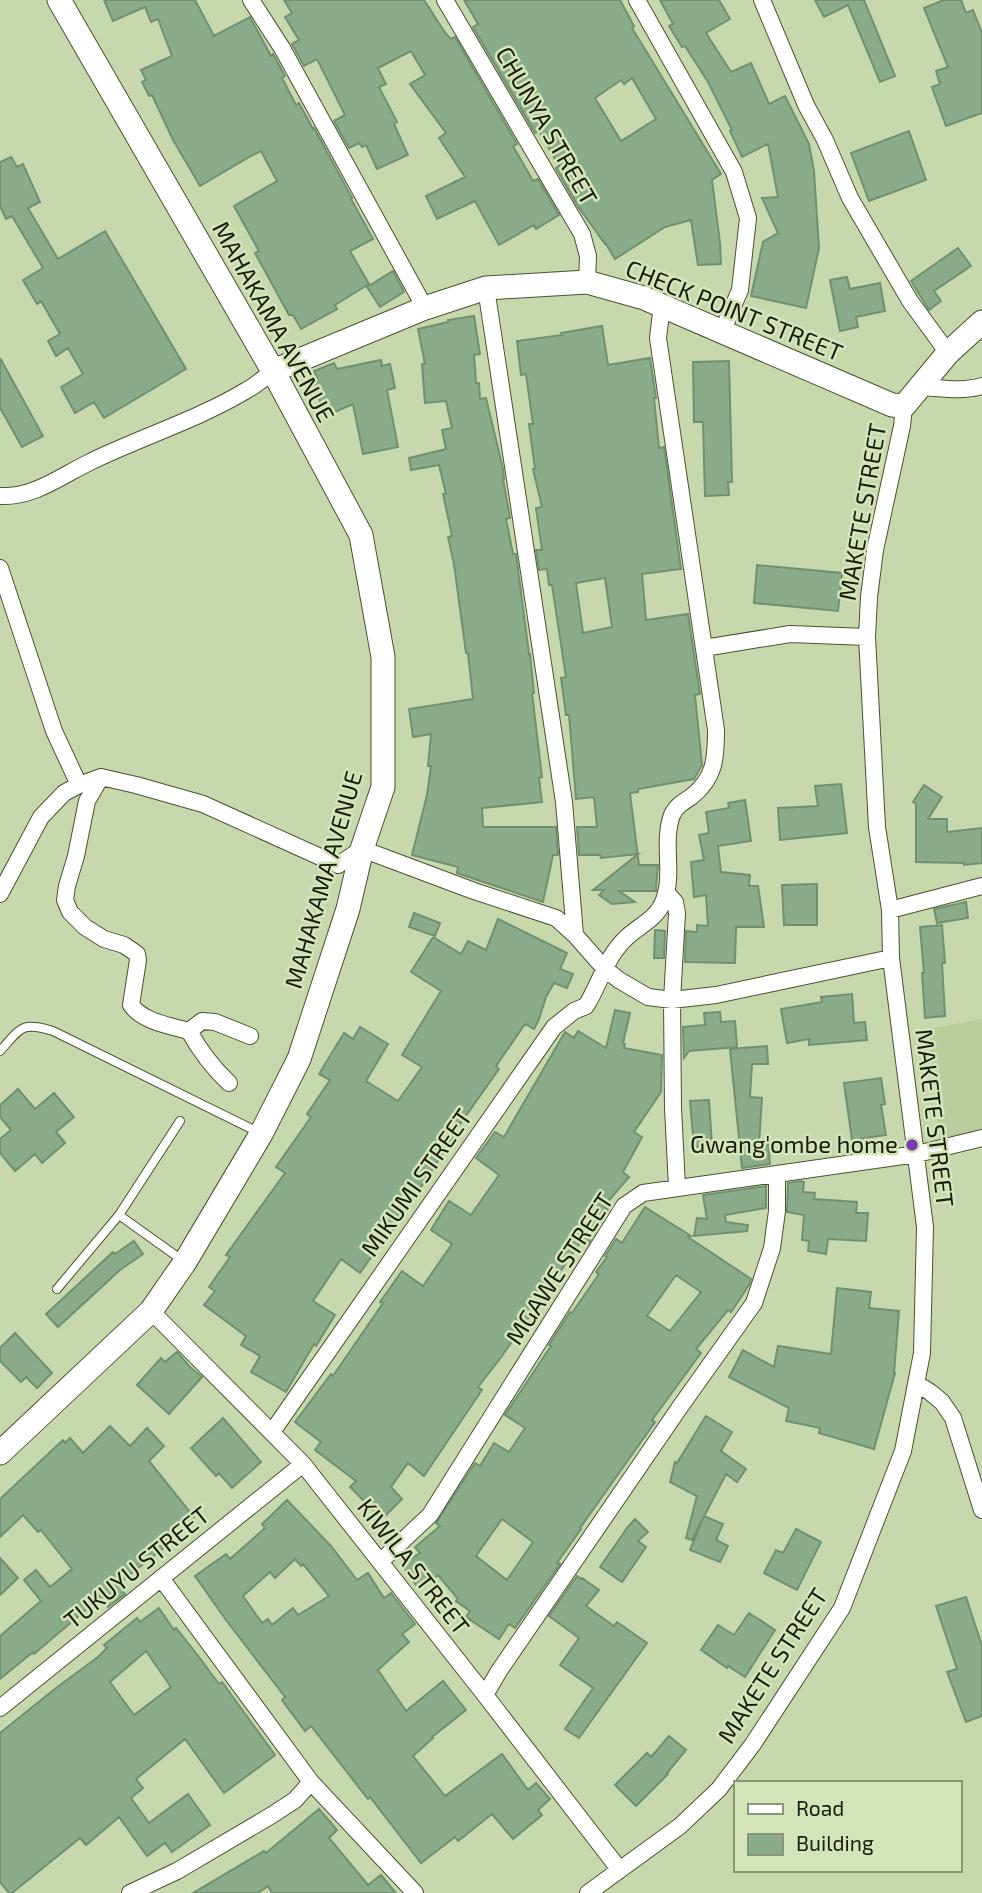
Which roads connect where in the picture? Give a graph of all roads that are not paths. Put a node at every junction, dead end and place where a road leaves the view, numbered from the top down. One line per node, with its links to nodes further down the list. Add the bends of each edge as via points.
1 (59, 0): 13 (street, MAHAKAMA AVENUE)
2 (251, 0): 9 (street)
3 (446, 0): 6 (street, CHUNYA STREET, via 582,234 589,256)
4 (637, 0): 11 (street, via 734,172 748,218 740,290)
5 (762, 0): 12 (street, via 850,198 910,302)
6 (587, 282): 7 (street, CHECK POINT STREET); 8 (street, CHECK POINT STREET)
7 (486, 288): 9 (street, CHECK POINT STREET); 28 (street, via 564,802)
8 (662, 305): 11 (street, CHECK POINT STREET); 20 (street, via 658,338)
9 (425, 308): 13 (street, CHECK POINT STREET)
10 (982, 322): 12 (street)
11 (722, 332): 16 (street, CHECK POINT STREET, via 892,405)
12 (948, 353): 15 (street)
13 (273, 371): 17 (street, via 199,415 28,493); 23 (street, MAHAKAMA AVENUE, via 361,535 383,657 383,787)
14 (982, 386): 15 (street)
15 (921, 387): 16 (street)
16 (904, 406): 19 (street, MAKETE STREET, via 875,550)
17 (0, 496)
18 (0, 568): 22 (street, via 54,731)
19 (867, 638): 20 (street, via 790,634); 27 (street, MAKETE STREET, via 877,827)
20 (704, 648): 25 (street, via 716,730 715,763 708,780 673,813)
21 (101, 777): 22 (street); 23 (street, via 203,804 338,865); 32 (street, via 87,802 65,900 85,927 137,954 133,1008)
22 (79, 785): 26 (street, via 64,793 41,817)
23 (362, 849): 28 (street, via 556,918); 37 (street, MAHAKAMA AVENUE, via 348,909 299,1059)
24 (982, 886): 27 (street)
25 (666, 892): 30 (street, MIKUMI STREET, via 656,913 628,936); 31 (street, via 677,913)
26 (0, 894)
27 (890, 910): 29 (street, MAKETE STREET)
28 (575, 935): 30 (street)
29 (891, 958): 31 (street); 39 (street, MAKETE STREET)
30 (604, 968): 31 (street, via 648,997); 47 (street, MIKUMI STREET, via 586,1006 554,1027)
31 (672, 1000): 41 (street)
32 (190, 1031): 33 (street, via 202,1021 215,1022); 35 (street, via 199,1049)
33 (250, 1036)
34 (0, 1051): 37 (lane, via 19,1031 33,1025 53,1031)
35 (229, 1083)
36 (180, 1121): 42 (lane)
37 (261, 1134): 43 (street, MAHAKAMA AVENUE)
38 (982, 1138): 39 (street, MGAWE STREET)
39 (917, 1154): 40 (street, MGAWE STREET); 46 (street, MAKETE STREET, via 925,1227 922,1353)
40 (777, 1174): 41 (street, MGAWE STREET); 53 (street, via 772,1248 754,1303)
41 (677, 1187): 51 (street, MGAWE STREET, via 643,1193 624,1206 430,1515)
42 (119, 1215): 43 (lane); 44 (lane)
43 (185, 1262): 45 (street, MAHAKAMA AVENUE)
44 (57, 1289)
45 (151, 1311): 47 (street, KIWILA STREET); 48 (street, MAHAKAMA AVENUE)
46 (916, 1384): 50 (street, via 942,1402 953,1418); 56 (street, MAKETE STREET, via 904,1451 842,1608 719,1789 680,1826)
47 (272, 1432): 49 (street, KIWILA STREET)
48 (0, 1453)
49 (303, 1464): 51 (street, KIWILA STREET); 52 (street, TUKUYU STREET)
50 (982, 1510)
51 (380, 1562): 53 (street, KIWILA STREET)
52 (161, 1578): 54 (street, TUKUYU STREET); 55 (street)
53 (485, 1695): 56 (street, KIWILA STREET)
54 (0, 1707)
55 (312, 1782): 57 (street, via 272,1815); 58 (street)
56 (619, 1869): 59 (street, MAKETE STREET)
57 (130, 1893)
58 (415, 1893)
59 (588, 1893)

